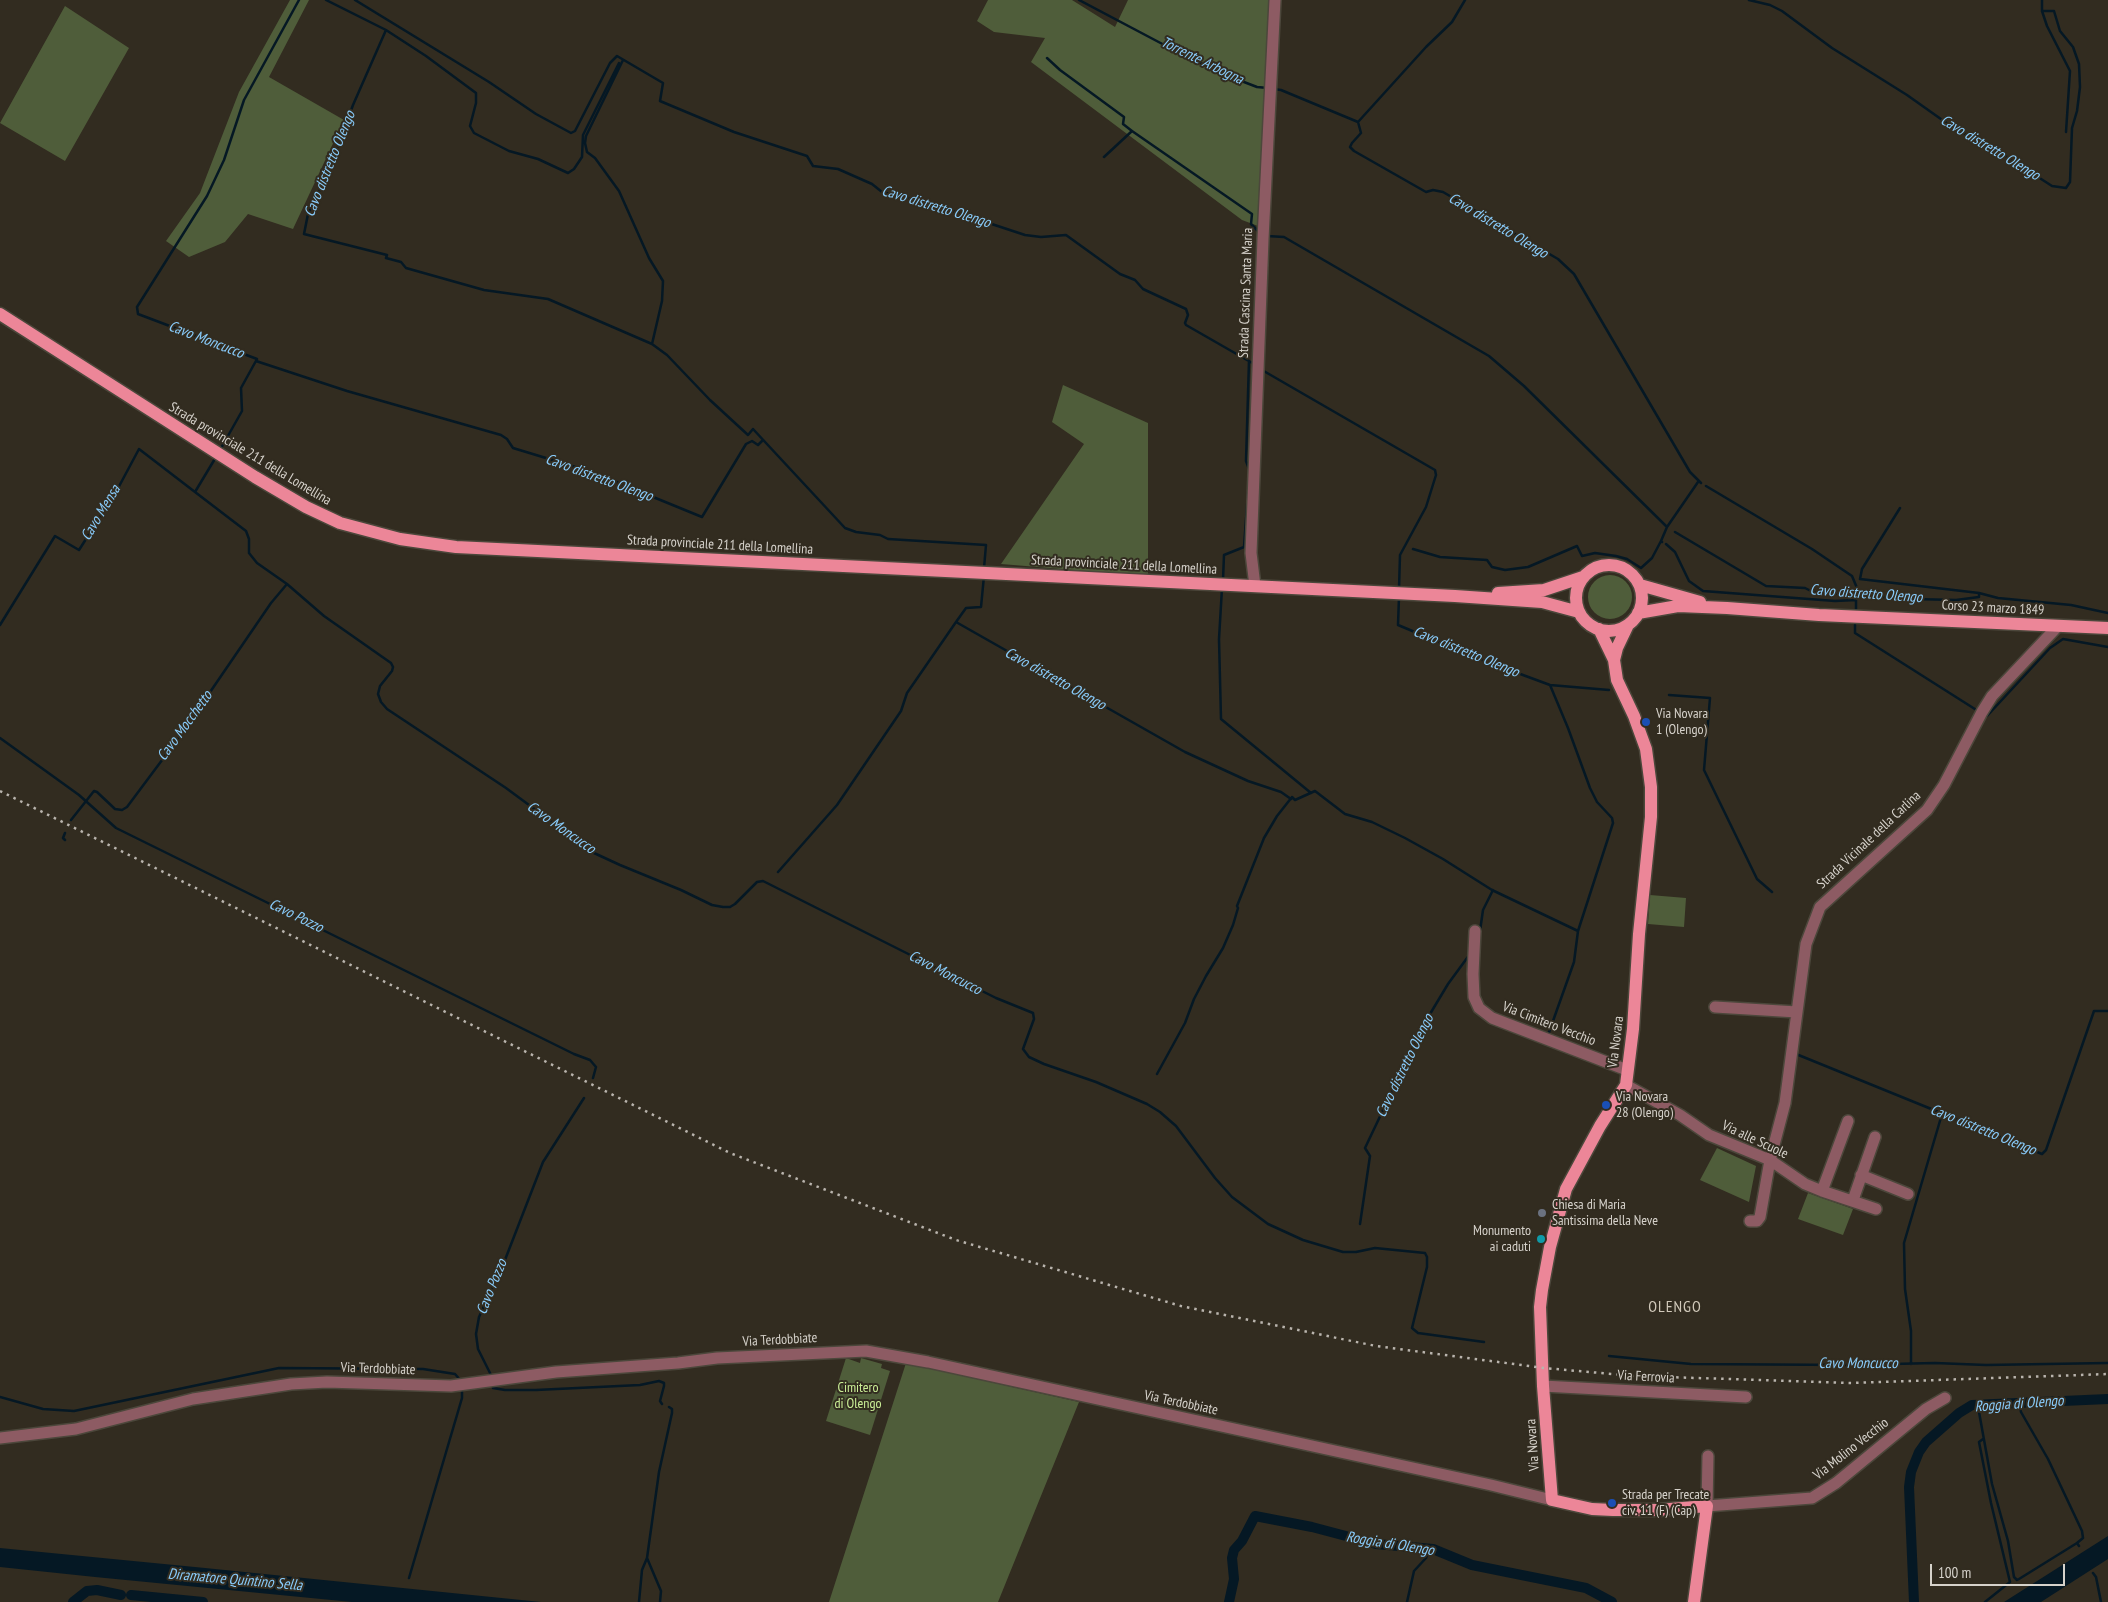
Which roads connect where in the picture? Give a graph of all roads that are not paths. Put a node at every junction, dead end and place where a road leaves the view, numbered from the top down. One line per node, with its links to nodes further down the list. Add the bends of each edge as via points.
1 (1275, 0): 5 (street, Strada Cascina Santa Maria, via 1250,553)
2 (0, 314): 5 (main road, Strada provinciale 211 della Lomellina, via 218,454 322,516 400,539 456,547)
3 (1584, 577): 4 (main road, via 1596,567 1612,565 1629,571); 6 (main road, via 1544,590); 8 (main road, via 1576,593)
4 (1640, 585): 7 (main road, Corso 23 marzo 1849); 9 (main road, via 1642,602)
5 (1255, 586): 6 (main road, Strada provinciale 211 della Lomellina)
6 (1456, 596): 8 (main road, via 1542,602)
7 (1727, 608): 9 (main road, Corso 23 marzo 1849, via 1678,606); 11 (main road, Corso 23 marzo 1849)
8 (1579, 612): 13 (main road, via 1588,623)
9 (1638, 613): 10 (main road)
10 (1628, 625): 13 (main road, via 1614,630); 14 (main road)
11 (2058, 626): 12 (main road, Corso 23 marzo 1849); 17 (street, Strada Vicinale della Carlina, via 1992,696 1927,810 1820,907 1806,944)
12 (2108, 628)
13 (1599, 629): 14 (main road, Via Novara)
14 (1614, 660): 18 (main road, Via Novara, via 1622,694 1646,749 1651,787 1651,817)
15 (1474, 942): 18 (street, Via Cimitero Vecchio, via 1474,997 1479,1008 1492,1018)
16 (1715, 1006): 17 (street)
17 (1797, 1012): 22 (street, Strada Vicinale della Carlina, via 1785,1103)
18 (1627, 1070): 19 (main road, Via Novara)
19 (1626, 1085): 22 (street, Via alle Scuole, via 1709,1135); 29 (main road, Via Novara, via 1566,1189 1550,1247 1540,1306)
20 (1848, 1121): 24 (street)
21 (1875, 1137): 23 (street)
22 (1770, 1160): 24 (street, Via alle Scuole, via 1805,1184); 28 (street, Strada Vicinale della Carlina, via 1760,1217 1757,1221)
23 (1861, 1175): 25 (street); 26 (street)
24 (1822, 1191): 26 (street, Via alle Scuole)
25 (1908, 1194)
26 (1853, 1200): 27 (street, Via alle Scuole)
27 (1876, 1208)
28 (1750, 1221)
29 (1544, 1386): 30 (street, Via Ferrovia); 34 (main road, Via Novara)
30 (1746, 1397)
31 (1945, 1398): 35 (street, Via Molino Vecchio, via 1926,1408 1836,1483 1812,1498)
32 (0, 1438): 34 (street, Via Terdobbiate, via 76,1429 193,1398 291,1384 462,1384 717,1358 866,1350 1491,1484)
33 (1708, 1456): 35 (street)
34 (1552, 1500): 35 (main road, via 1613,1510)
35 (1707, 1506): 36 (main road)
36 (1694, 1602)

